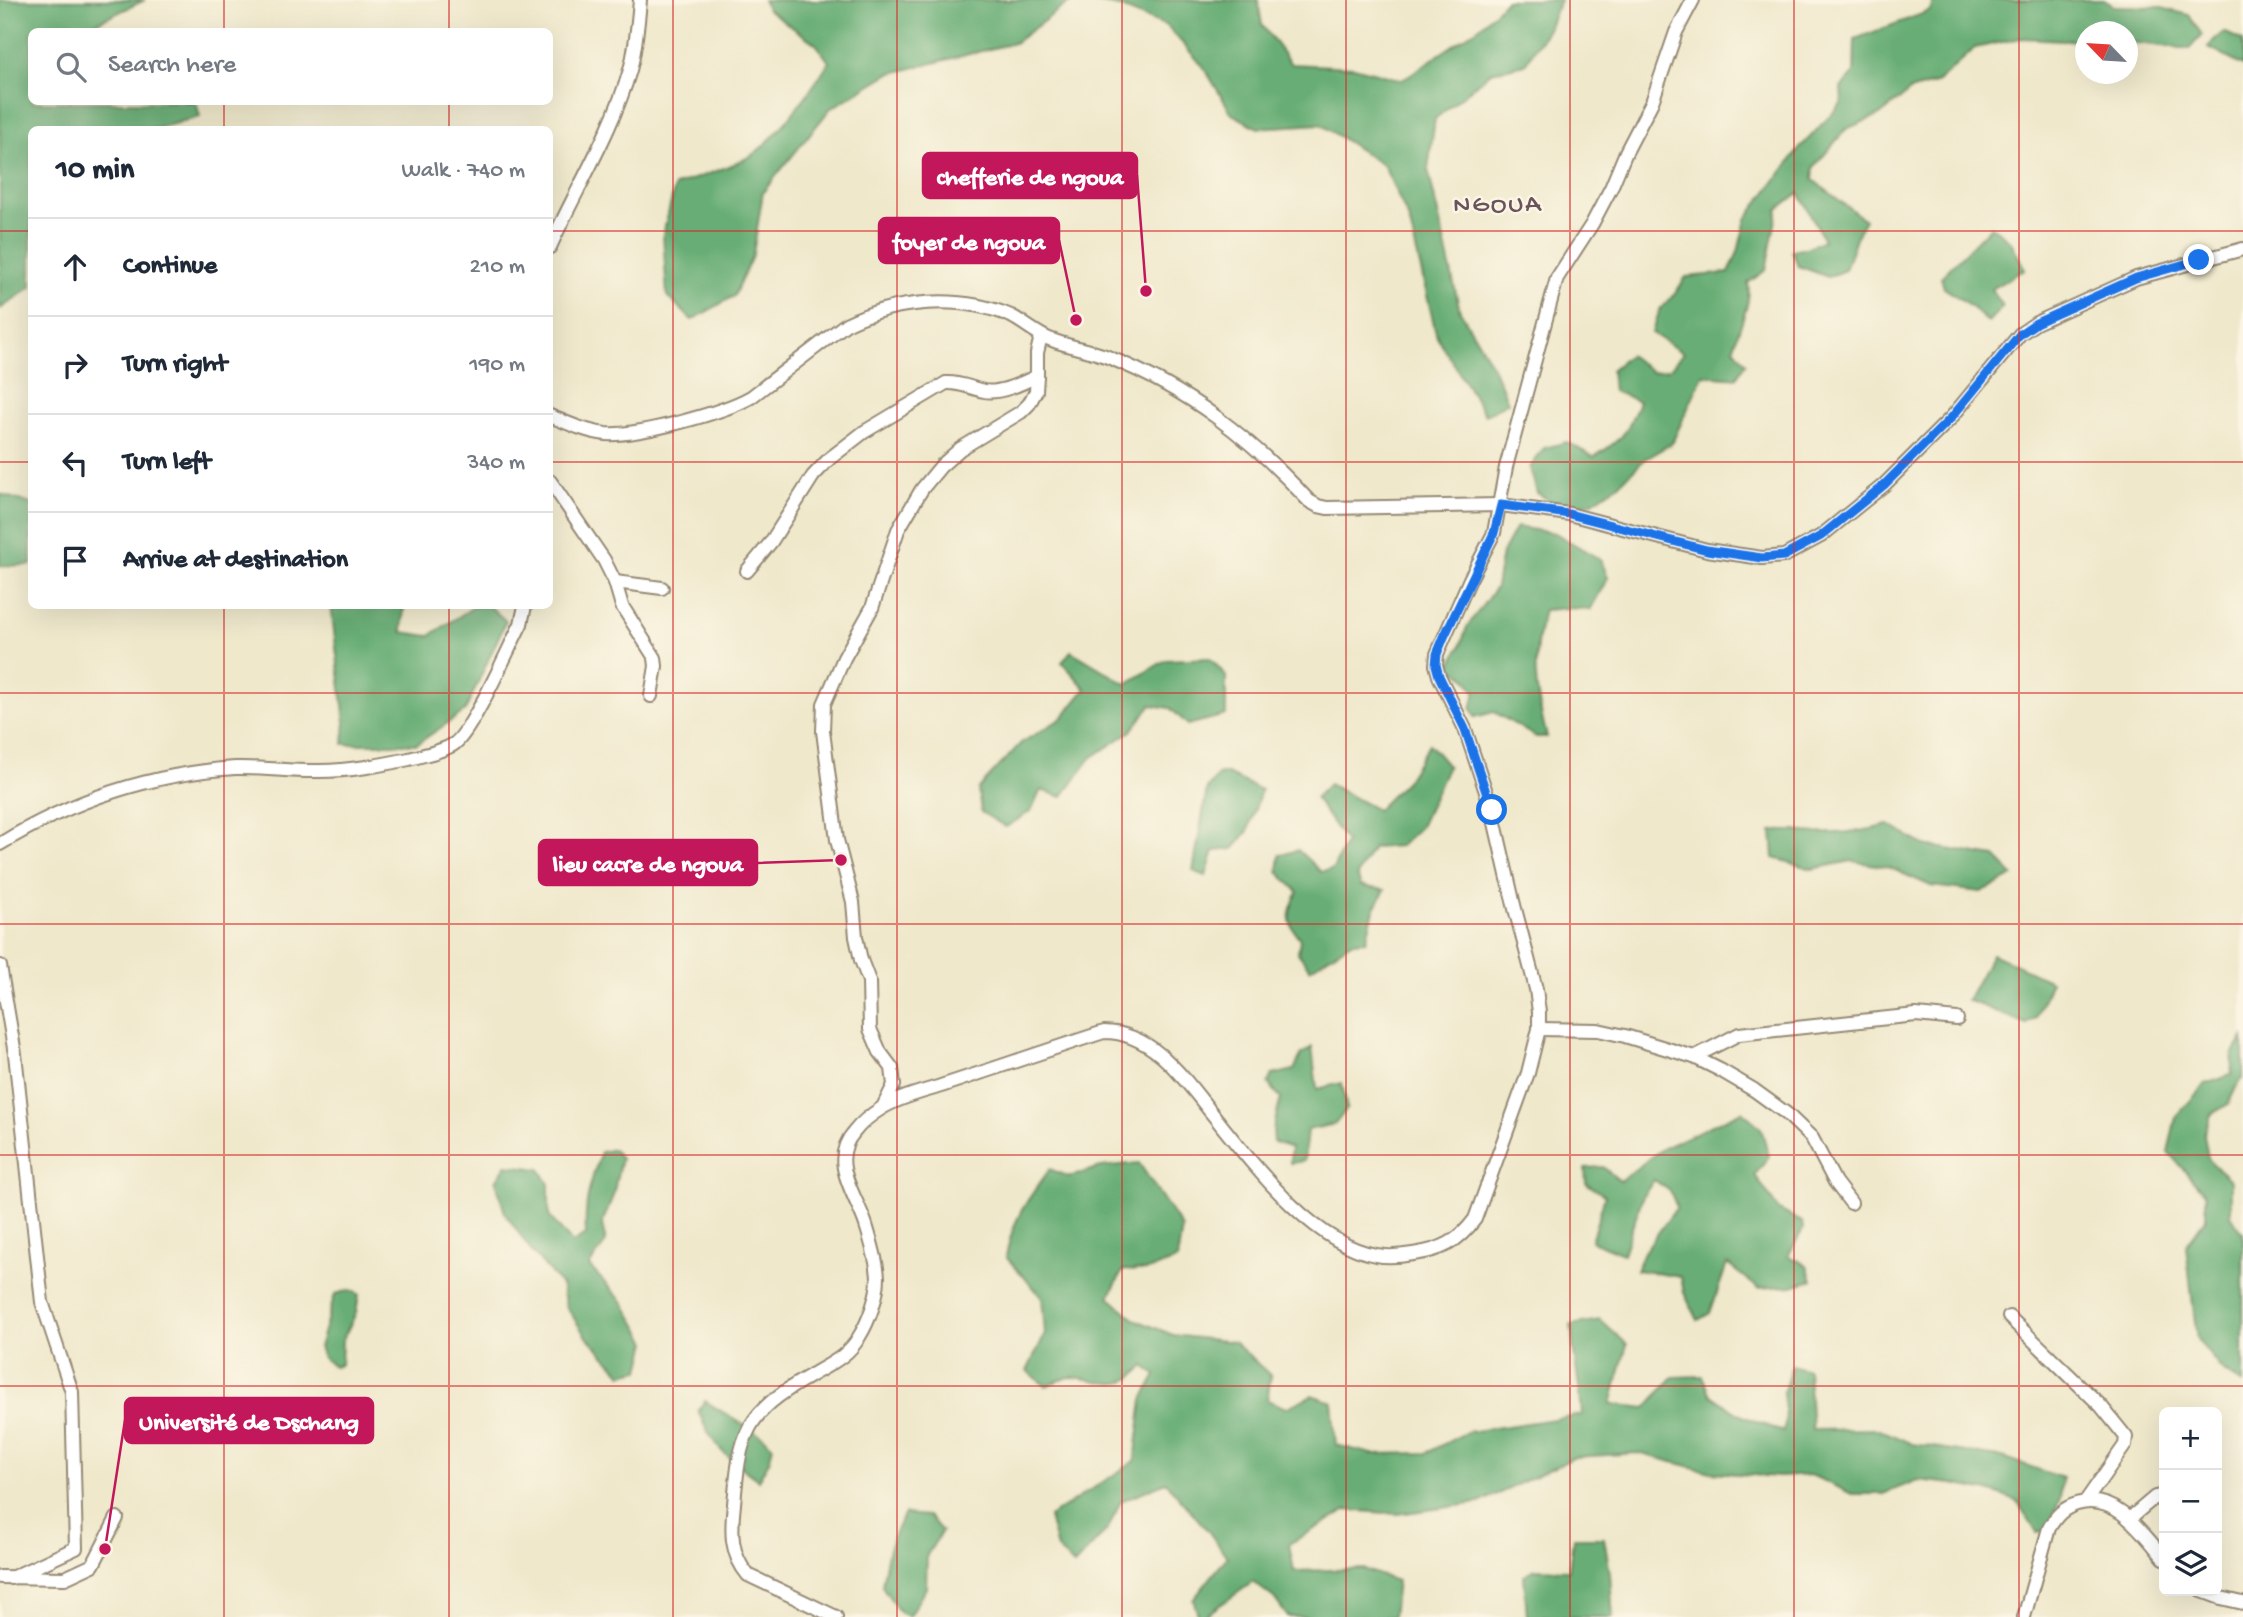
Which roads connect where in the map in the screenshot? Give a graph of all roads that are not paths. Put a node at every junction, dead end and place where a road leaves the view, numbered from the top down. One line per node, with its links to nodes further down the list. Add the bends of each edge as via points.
1 (640, 0): 3 (street, via 624,90)
2 (1693, 0): 9 (street, via 1611,188 1557,278 1506,467)
3 (553, 241)
4 (2243, 249): 9 (street, via 2136,278 2036,323 2020,334 1951,418 1884,485 1821,536 1784,556 1762,558 1707,550 1569,514)
5 (1041, 336): 6 (street); 7 (street, via 995,311 950,303 901,306 846,324 736,405 646,429 606,434); 9 (street, via 1105,355 1190,399 1240,433 1318,506)
6 (1037, 376): 10 (street, via 995,391 946,383 846,444 813,477); 20 (street, via 1036,391 1021,412 960,449 922,489 898,530 872,608 824,704 823,731 837,840 869,981 870,1029 892,1068 894,1085)
7 (553, 417)
8 (553, 485): 11 (street)
9 (1501, 505): 18 (street, via 1494,533 1444,637 1436,665 1465,729 1492,810 1536,989)
10 (747, 571)
11 (615, 582): 12 (street); 14 (street, via 622,606 657,662)
12 (662, 588)
13 (524, 609): 15 (street, via 470,725 455,744 356,769 239,768 160,779 56,812)
14 (651, 696)
15 (0, 844)
16 (0, 967): 28 (street, via 15,1054 42,1302 72,1392 76,1548)
17 (1957, 1020): 19 (street, via 1916,1015 1739,1034)
18 (1539, 1029): 19 (street, via 1598,1030); 20 (street, via 1525,1084 1475,1219 1463,1235 1446,1246 1402,1256 1357,1250 1312,1223 1262,1171 1185,1077 1144,1044 1120,1032 1104,1032)
19 (1694, 1056): 21 (street, via 1787,1114 1812,1138)
20 (883, 1107): 31 (street, via 852,1134 843,1151 843,1168 866,1223 878,1277 867,1320 847,1352 787,1390 752,1423 739,1453 734,1502 734,1546 738,1563 748,1575)
21 (1851, 1203)
22 (2009, 1317): 24 (street, via 2101,1406 2126,1437 2125,1446)
23 (2159, 1496): 26 (street)
24 (2085, 1502): 26 (street, via 2116,1508); 32 (street, via 2055,1516)
25 (117, 1518): 28 (street, via 93,1565 65,1578)
26 (2129, 1519): 27 (street)
27 (2159, 1552)
28 (5, 1578)
29 (2218, 1596): 30 (street)
30 (2243, 1604)
31 (836, 1617)
32 (2024, 1617)

